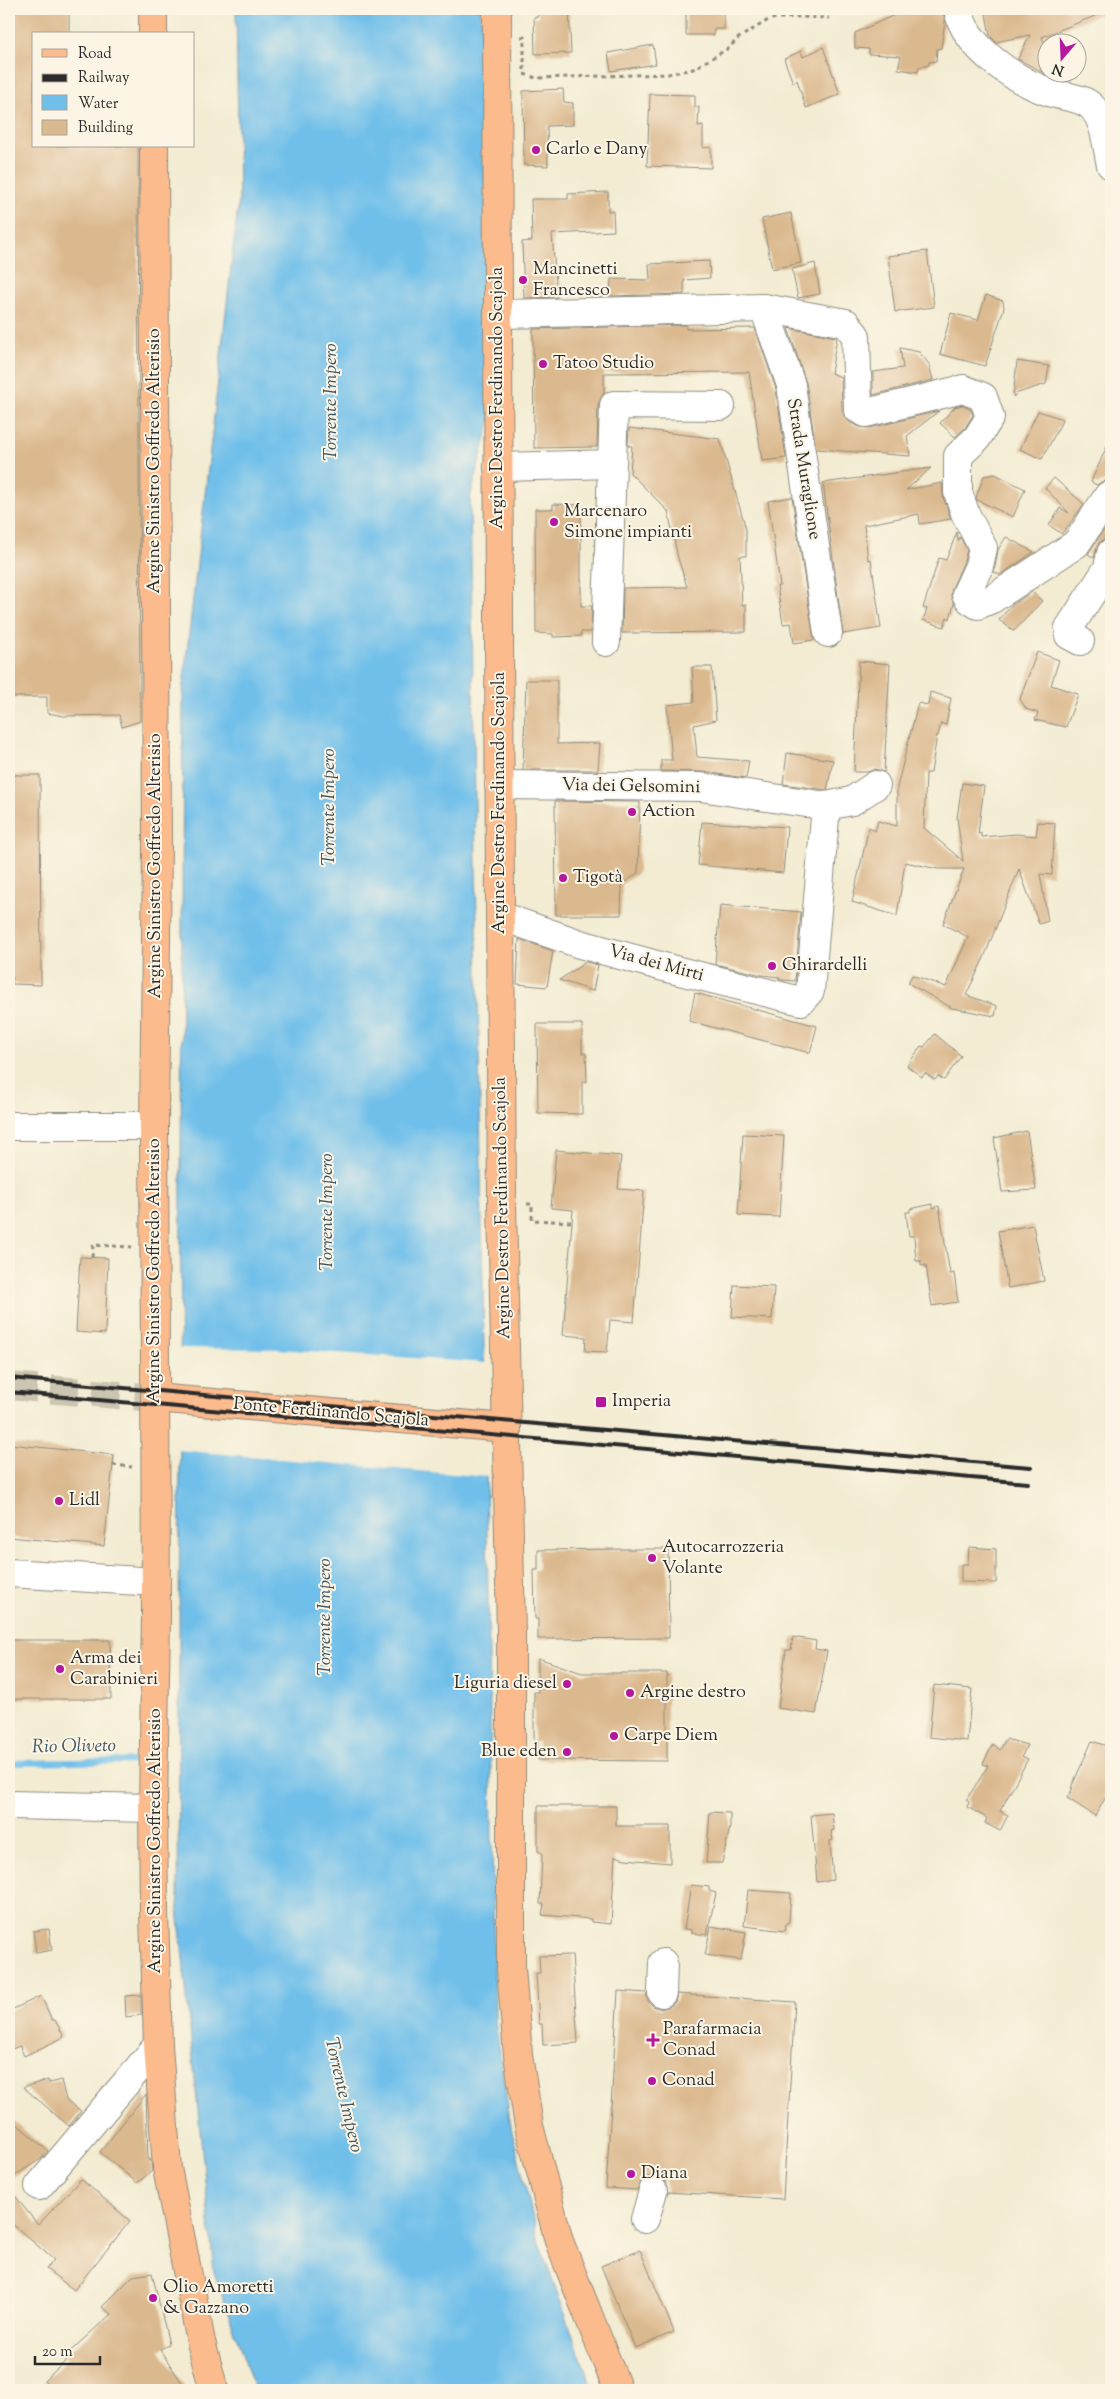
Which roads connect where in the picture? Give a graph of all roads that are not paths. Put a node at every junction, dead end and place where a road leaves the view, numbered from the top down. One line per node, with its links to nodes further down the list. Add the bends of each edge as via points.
1 (153, 9): 4 (main road)
2 (497, 9): 10 (main road, Argine Destro Ferdinando Scajola)
3 (958, 9): 5 (street, via 962,22 994,62 1034,86)
4 (153, 32)
5 (1082, 100): 6 (street); 8 (street, via 1100,119)
6 (1111, 109)
7 (154, 148): 24 (main road, Argine Sinistro Goffredo Alterisio, via 157,835)
8 (1111, 165)
9 (764, 308): 10 (street); 14 (street, via 846,323 856,336 858,409 866,413 963,389 983,397 990,417 958,456 958,492 983,548 966,594 978,605 1076,544); 16 (street, Strada Muraglione, via 791,384)
10 (498, 314): 13 (main road, Argine Destro Ferdinando Scajola)
11 (721, 406): 12 (street, via 614,405)
12 (612, 464): 13 (street); 18 (street)
13 (498, 467): 19 (main road, Argine Destro Ferdinando Scajola)
14 (1111, 496)
15 (1111, 553): 17 (street, via 1108,568 1069,628 1069,635)
16 (828, 633)
17 (1080, 641)
18 (606, 642)
19 (499, 785): 21 (street, Via dei Gelsomini, via 701,787); 22 (main road, Argine Destro Ferdinando Scajola)
20 (876, 785): 21 (street, Via dei Gelsomini, via 852,801)
21 (826, 806): 22 (street, Via dei Mirti, via 810,991 801,1001 580,944)
22 (500, 916): 26 (main road, Argine Destro Ferdinando Scajola)
23 (9, 1126): 24 (street)
24 (154, 1126): 28 (main road, Argine Sinistro Goffredo Alterisio)
25 (155, 1398): 26 (main road, Ponte Ferdinando Scajola)
26 (507, 1428): 38 (main road, Argine Destro Ferdinando Scajola, via 512,1757 510,1968 518,2055 529,2126 559,2241)
27 (9, 1573): 28 (street)
28 (156, 1582): 30 (main road, Argine Sinistro Goffredo Alterisio)
29 (9, 1805): 30 (street)
30 (153, 1808): 33 (main road, Argine Sinistro Goffredo Alterisio)
31 (663, 1963): 32 (street)
32 (662, 1993)
33 (158, 2045): 34 (street); 37 (main road, Argine Sinistro Goffredo Alterisio, via 167,2168 201,2342)
34 (39, 2186)
35 (653, 2191): 36 (street)
36 (645, 2219)
37 (214, 2390)
38 (618, 2390)

